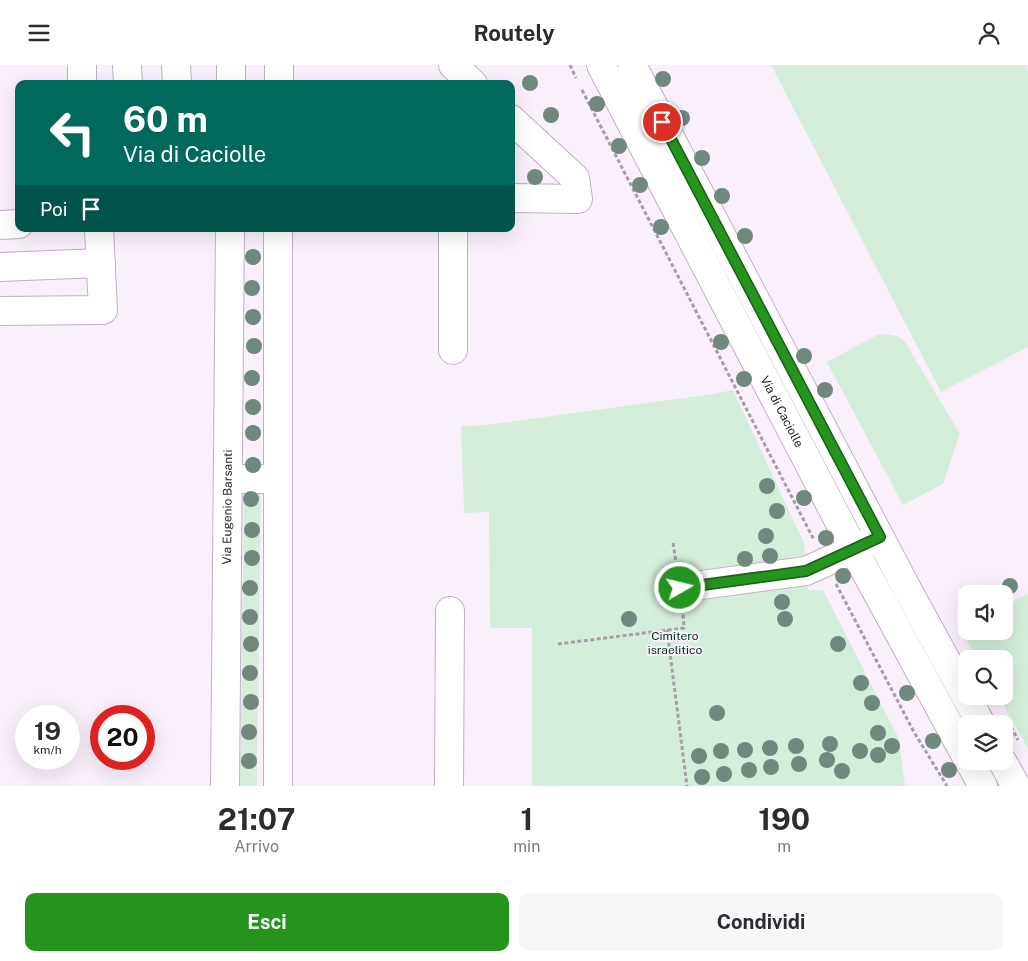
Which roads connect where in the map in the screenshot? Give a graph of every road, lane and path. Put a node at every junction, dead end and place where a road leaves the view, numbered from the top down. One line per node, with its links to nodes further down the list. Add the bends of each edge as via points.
1 (82, 65): 9 (street)
2 (127, 65): 10 (street)
3 (176, 65): 11 (street)
4 (231, 65): 12 (street)
5 (279, 65): 13 (street)
6 (570, 65): 33 (path)
7 (601, 65): 24 (street, Via di Caciolle)
8 (632, 65): 22 (street)
9 (82, 80)
10 (128, 80)
11 (176, 80)
12 (231, 80)
13 (279, 80)
14 (515, 123): 15 (street, via 575,178 578,199)
15 (515, 198)
16 (15, 224): 17 (street)
17 (0, 225)
18 (99, 232): 23 (street)
19 (230, 232): 28 (street, Via Eugenio Barsanti)
20 (278, 232): 29 (street)
21 (453, 232): 27 (street)
22 (730, 252): 24 (street); 30 (street)
23 (101, 263): 25 (street); 26 (street, via 104,310)
24 (705, 266): 32 (street, Via di Caciolle)
25 (0, 267)
26 (0, 311)
27 (453, 350)
28 (228, 479): 29 (street); 42 (street, Via Eugenio Barsanti)
29 (278, 479): 43 (street)
30 (880, 537): 32 (street); 38 (street, via 906,587)
31 (673, 543): 34 (path)
32 (854, 550): 33 (street); 39 (street, Via di Caciolle)
33 (825, 563): 34 (street, via 806,571); 46 (path)
34 (680, 588): 36 (path, via 684,627)
35 (450, 611): 44 (street)
36 (667, 630): 37 (path); 45 (path)
37 (558, 644)
38 (990, 715)
39 (958, 741)
40 (1013, 766): 48 (street)
41 (974, 770): 47 (street)
42 (225, 786)
43 (278, 786)
44 (449, 786)
45 (687, 786)
46 (946, 786)
47 (983, 786)
48 (1016, 786)

